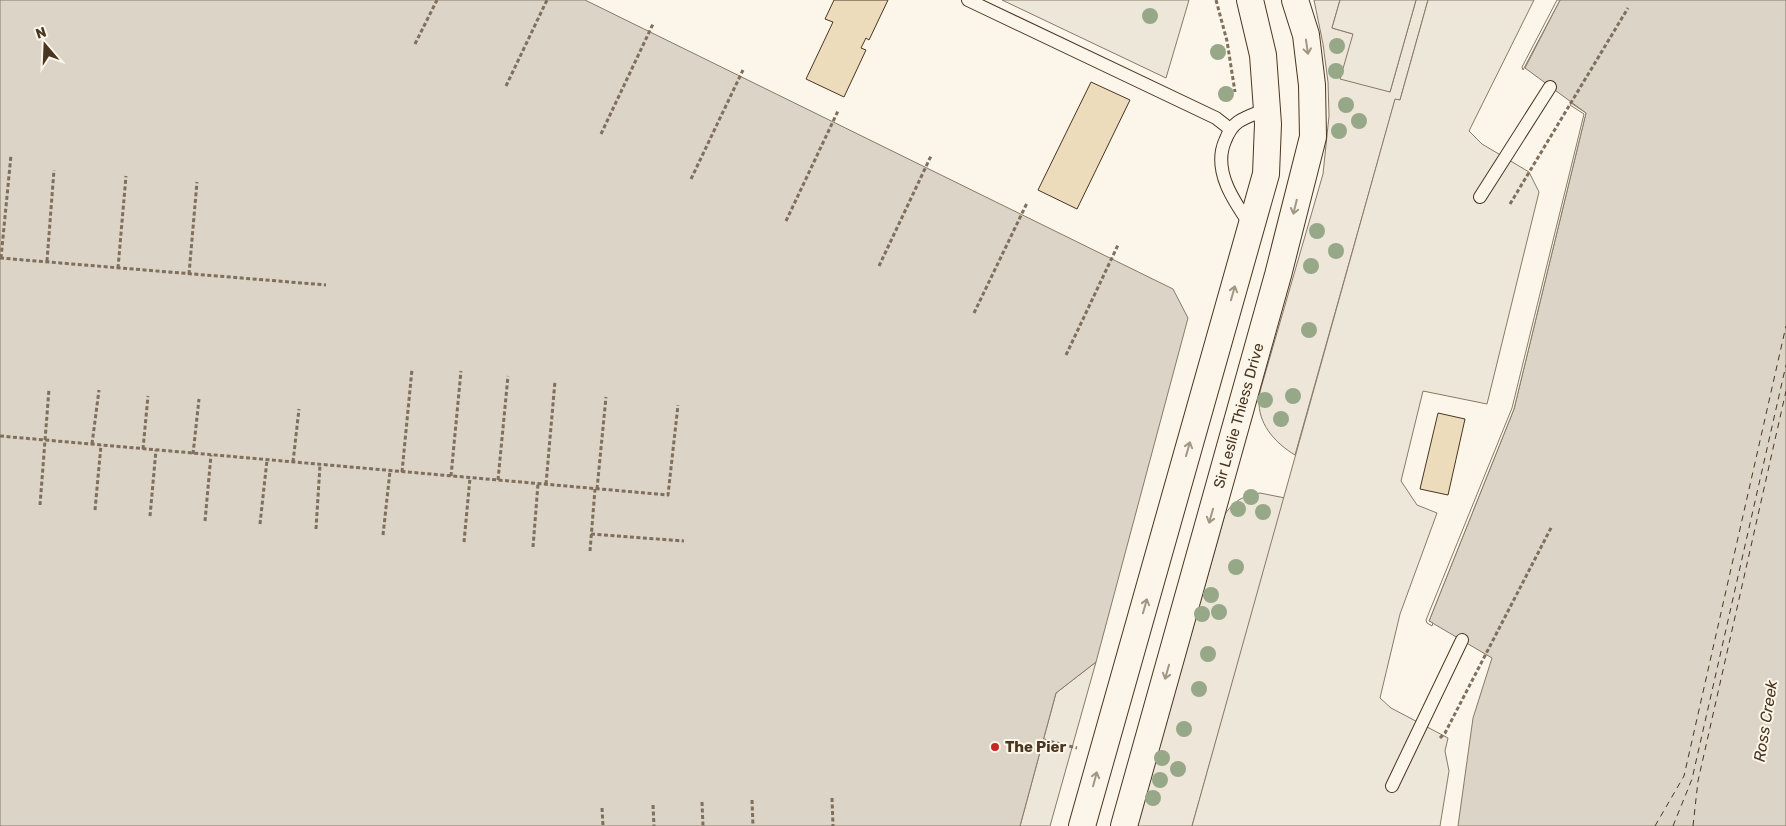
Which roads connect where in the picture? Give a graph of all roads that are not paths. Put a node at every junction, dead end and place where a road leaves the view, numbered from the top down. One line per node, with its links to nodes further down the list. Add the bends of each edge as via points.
1 (968, 0): 6 (lane, via 1216,118)
2 (1250, 0): 5 (street, via 1263,55)
3 (1295, 0): 12 (street, Sir Leslie Thiess Drive, one-way to 12, via 1306,35 1312,85 1313,137 1278,275)
4 (1550, 87): 7 (lane)
5 (1267, 110): 6 (lane, via 1238,122); 8 (street, via 1266,174)
6 (1230, 129): 8 (lane, via 1223,145 1224,177 1233,199)
7 (1480, 198)
8 (1251, 226): 11 (street, one-way to 8)
9 (1462, 640): 10 (lane)
10 (1392, 786)
11 (1082, 826)
12 (1124, 826)

